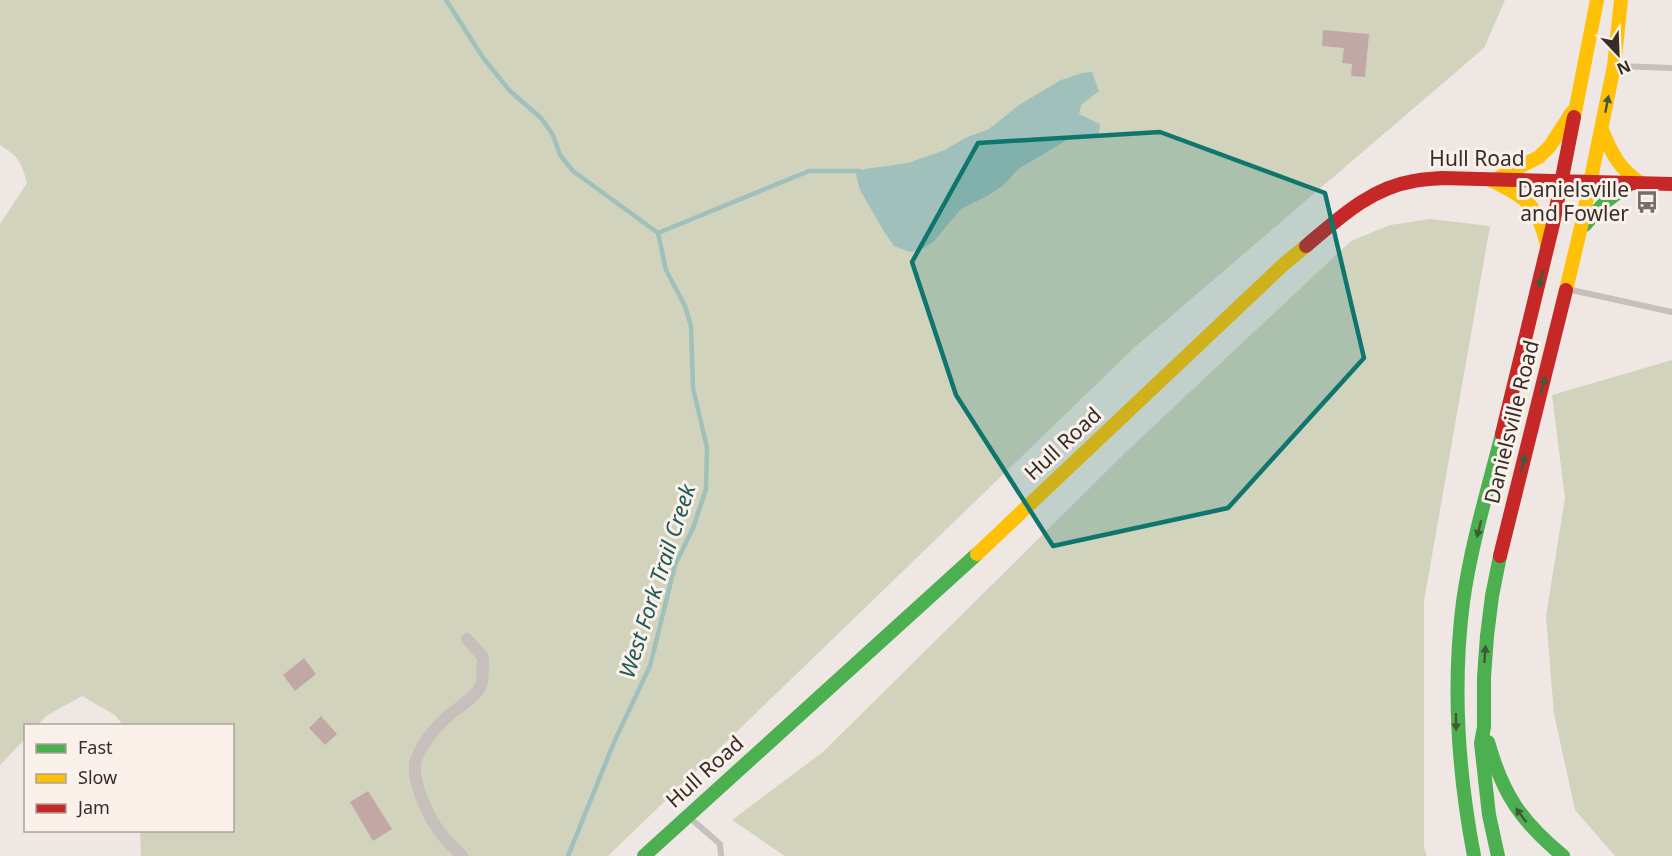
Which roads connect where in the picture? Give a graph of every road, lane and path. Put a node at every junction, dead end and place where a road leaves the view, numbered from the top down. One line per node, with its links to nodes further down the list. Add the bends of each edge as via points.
1 (1597, 0): 5 (main road, Danielsville Road)
2 (1621, 0): 3 (main road, Danielsville Road)
3 (1614, 66): 4 (lane); 6 (main road, Danielsville Road, one-way to 3)
4 (1672, 69)
5 (1577, 103): 7 (main road, via 1539,157); 8 (main road, Danielsville Road)
6 (1602, 130): 9 (main road, Danielsville Road); 10 (main road, via 1617,163)
7 (1492, 179): 8 (main road, Hull Road); 13 (main road, via 1536,209); 18 (main road, Hull Road, via 1412,182 1384,189 1355,205 1284,264 1003,530)
8 (1561, 180): 9 (main road, Hull Road); 13 (main road, Danielsville Road)
9 (1591, 182): 10 (main road, Hull Road); 12 (main road, Danielsville Road)
10 (1636, 184): 11 (main road, Hull Road); 12 (main road, via 1611,196)
11 (1672, 184)
12 (1580, 234): 14 (main road, Danielsville Road)
13 (1548, 249): 22 (main road, Danielsville Road, one-way to 22, via 1472,555 1460,625 1456,728)
14 (1567, 289): 15 (lane); 17 (main road, Danielsville Road, one-way to 14, via 1485,652 1495,578)
15 (1672, 312)
16 (467, 639): 19 (street, via 483,657 481,685 436,727 415,762 417,782 432,821)
17 (1484, 734): 23 (main road, Danielsville Road, via 1484,782); 24 (main road, one-way to 17, via 1516,810 1498,776)
18 (687, 816): 20 (main road, Hull Road); 21 (lane, via 720,844)
19 (462, 856)
20 (644, 856)
21 (721, 856)
22 (1474, 856)
23 (1498, 856)
24 (1563, 856)

